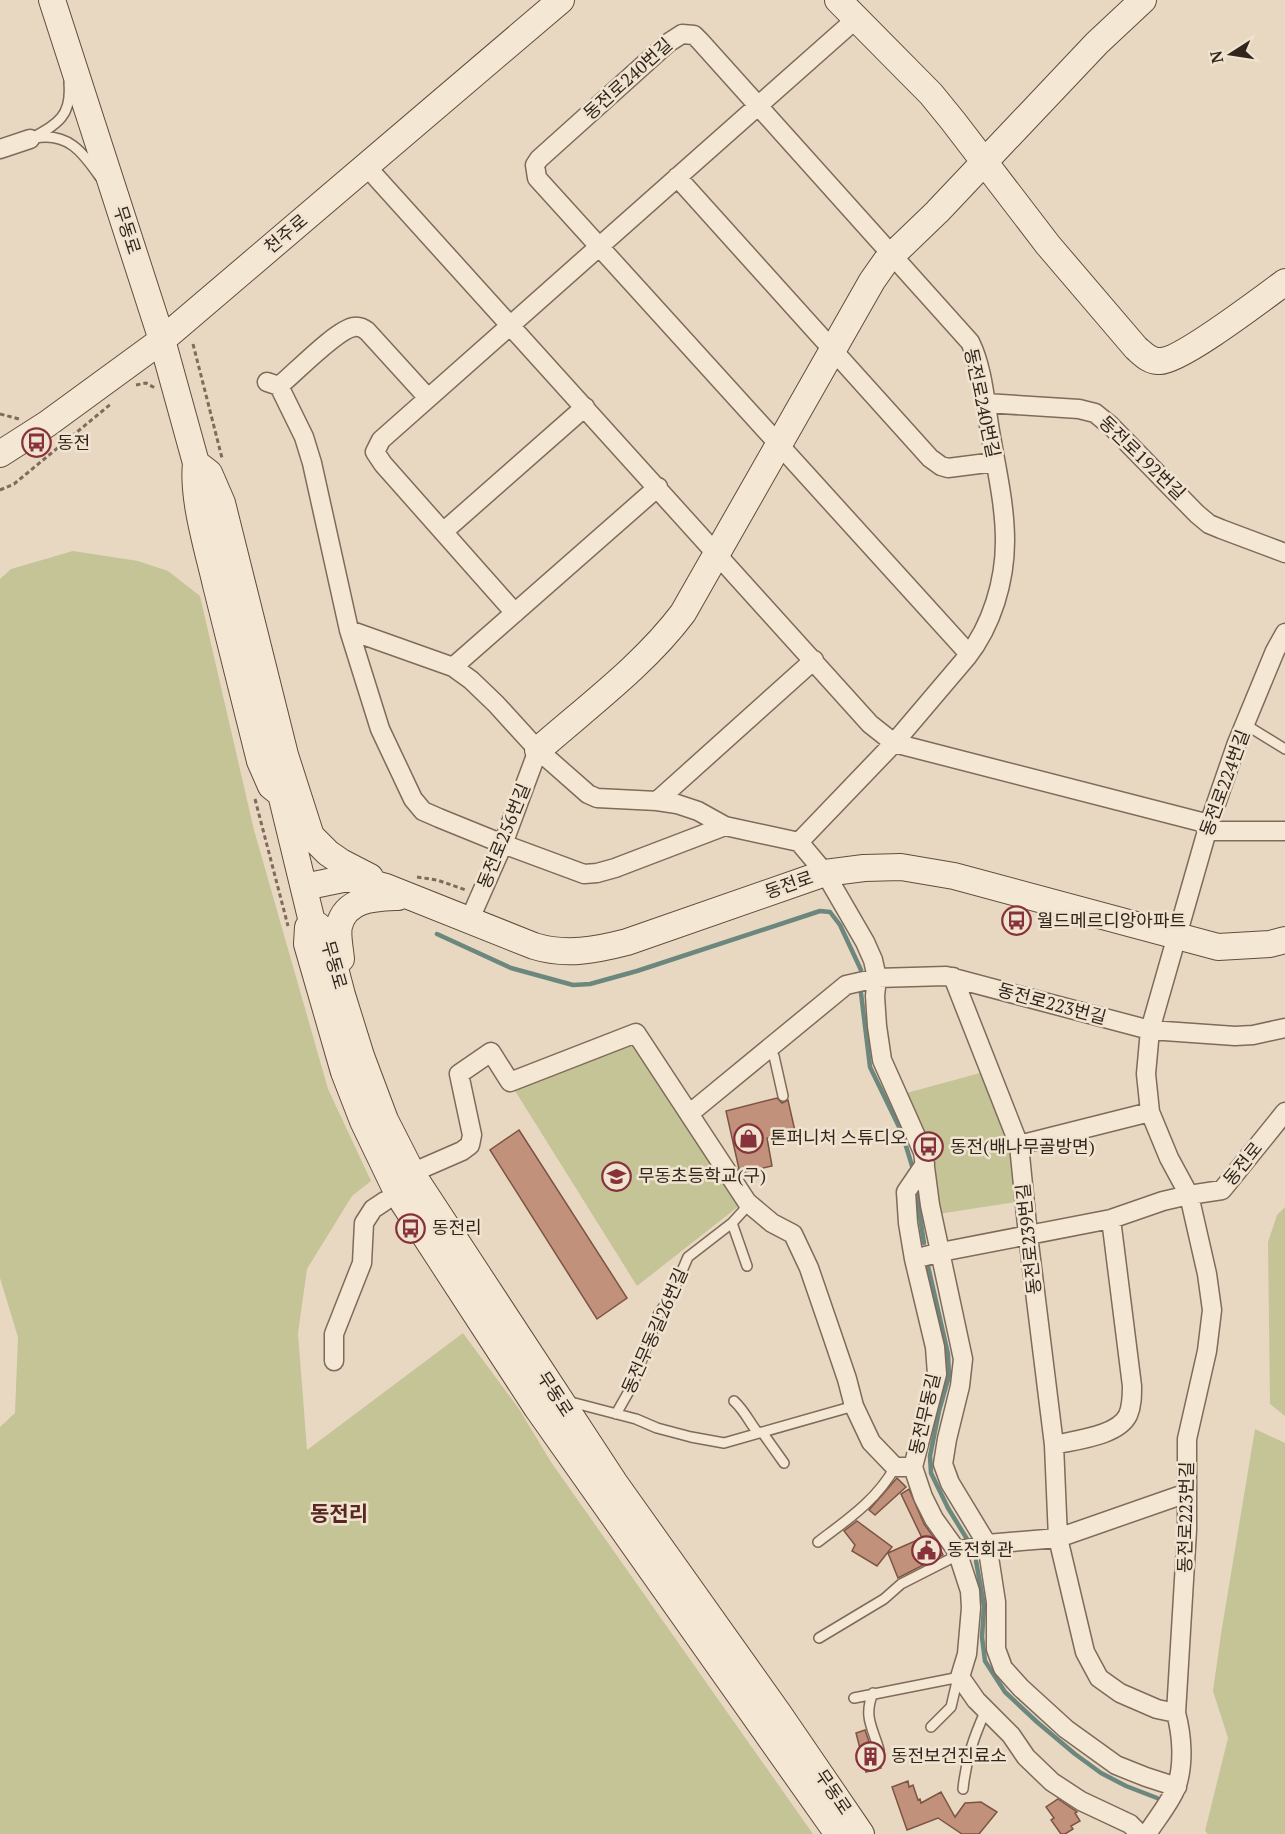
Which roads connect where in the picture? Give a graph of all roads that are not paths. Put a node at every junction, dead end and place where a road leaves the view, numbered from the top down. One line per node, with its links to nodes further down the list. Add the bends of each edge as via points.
1 (561, 0): 10 (main road, 천주로)
2 (838, 0): 5 (main road)
3 (1143, 0): 9 (main road)
4 (55, 11): 7 (lane, via 68,77 69,105 58,121); 12 (main road, 무동로)
5 (856, 19): 6 (street); 9 (main road, via 931,94)
6 (758, 105): 11 (street); 13 (street, 동전로240번길, via 694,35 682,34 668,43 535,165 541,184); 14 (street, 동전로240번길)
7 (30, 139): 8 (street); 12 (lane, via 54,137 78,148)
8 (0, 148)
9 (984, 162): 14 (main road); 15 (main road, via 1076,279 1148,359 1158,362 1180,354)
10 (366, 166): 16 (street); 17 (main road, 천주로)
11 (677, 177): 13 (street); 18 (street)
12 (120, 207): 17 (main road, 무동로)
13 (598, 247): 16 (street); 22 (street, 동전로240번길)
14 (892, 255): 18 (main road, via 872,281); 20 (street, 동전로240번길, via 970,342)
15 (1285, 282)
16 (511, 325): 19 (street); 21 (street)
17 (162, 340): 23 (main road, 천주로); 25 (main road, 무동로)
18 (833, 350): 22 (main road); 24 (street, via 940,466 958,468)
19 (428, 398): 27 (street, via 381,440 375,452); 31 (street, via 361,327 353,327 333,339 273,384 304,436)
20 (985, 403): 24 (street, 동전로240번길); 28 (street, 동전로192번길, via 1095,413 1209,524)
21 (585, 407): 26 (street); 27 (street)
22 (779, 446): 29 (main road); 33 (street, 동전로240번길)
23 (0, 454)
24 (995, 462): 33 (street, 동전로240번길, via 1005,541 1003,566 990,619)
25 (196, 463): 41 (main road, 무동로, via 209,473 222,503); 42 (main road, 무동로, via 208,553 260,761 271,786)
26 (658, 487): 29 (street); 30 (street)
27 (443, 532): 30 (street)
28 (1285, 553)
29 (718, 554): 35 (street); 40 (main road, via 683,613 663,638)
30 (515, 613): 36 (street)
31 (349, 630): 36 (street); 48 (street, via 380,729 413,799 423,811)
32 (1285, 633): 34 (street, 동전로224번길)
33 (969, 654): 38 (street, 동전로240번길)
34 (1280, 654): 37 (street, 동전로224번길)
35 (814, 660): 38 (street, via 870,724); 43 (street)
36 (453, 667): 40 (street, via 496,704)
37 (1246, 725): 39 (lane); 45 (street, 동전로224번길)
38 (894, 743): 45 (street); 47 (street, 동전로240번길)
39 (1285, 749)
40 (538, 750): 43 (street, via 597,798); 48 (street, 동전로256번길)
41 (285, 755): 42 (main road, 무동로, via 286,784); 50 (main road, via 311,836 317,843 341,862)
42 (281, 794): 51 (main road, 무동로)
43 (657, 801): 44 (street, via 698,811)
44 (725, 826): 47 (street); 48 (street, via 597,873 571,870)
45 (1208, 828): 46 (street); 54 (street, 동전로224번길)
46 (1285, 831)
47 (799, 842): 49 (street)
48 (503, 844): 52 (street, 동전로256번길)
49 (825, 873): 52 (main road, 동전로, via 594,950 550,951); 54 (main road, 동전로, via 901,867 954,876); 57 (street, via 865,942)
50 (412, 886): 51 (main road, 동전로, via 386,887 343,879); 52 (main road, 동전로); 58 (main road, via 364,900 346,913 339,926)
51 (304, 887): 53 (main road, 무동로)
52 (469, 921)
53 (301, 927): 58 (main road, 무동로, via 324,930); 102 (main road, 무동로, via 308,927 307,944 344,1072 399,1196 537,1408)
54 (1178, 936): 55 (main road, 동전로, via 1218,947); 60 (street, 동전로223번길)
55 (1285, 940)
56 (953, 977): 57 (street); 60 (street, 동전로223번길); 66 (street, 동전로239번길)
57 (877, 978): 61 (street, via 846,985); 67 (street, via 875,996 882,1060)
58 (342, 995): 79 (main road, 무동로, via 385,1120 414,1177)
59 (1285, 1028): 60 (street, 동전로223번길, via 1235,1036)
60 (1150, 1030): 63 (street, 동전로223번길, via 1146,1074)
61 (766, 1050): 62 (lane, via 774,1056); 65 (street)
62 (783, 1096)
63 (1150, 1112): 66 (street); 69 (street, 동전로223번길)
64 (1285, 1112): 69 (street, 동전로, via 1222,1190)
65 (689, 1113): 68 (street, via 636,1033 510,1082 491,1052 459,1074 472,1135 470,1145); 71 (street)
66 (1019, 1145): 74 (street, 동전로239번길)
67 (924, 1158): 75 (street); 76 (street, 동전무동길, via 906,1192)
68 (423, 1168)
69 (1189, 1195): 72 (street); 87 (street, 동전로223번길, via 1212,1310 1187,1439)
70 (385, 1201): 78 (street, via 373,1209 364,1223 362,1263 334,1334)
71 (747, 1202): 73 (lane, 동전무동길26번길); 81 (street, via 793,1234)
72 (1111, 1220): 74 (street); 84 (street, via 1132,1401 1127,1416 1113,1430)
73 (732, 1223): 77 (lane); 82 (lane, 동전무동길26번길, via 688,1257 658,1315 633,1384)
74 (1028, 1235): 75 (street); 84 (street, 동전로239번길)
75 (941, 1252): 76 (street); 90 (street, via 963,1359 943,1464 950,1483)
76 (914, 1259): 86 (street, 동전무동길, via 935,1347 937,1374)
77 (747, 1266)
78 (334, 1361)
79 (556, 1396): 82 (lane, 동전무동길26번길); 103 (main road, 무동로)
80 (735, 1401): 83 (lane)
81 (854, 1406): 83 (lane, 동전무동길26번길); 86 (street, via 871,1442)
82 (616, 1414): 83 (lane, 동전무동길26번길, via 724,1443)
83 (760, 1433): 85 (lane)
84 (1054, 1445): 88 (street, 동전로239번길)
85 (784, 1463)
86 (904, 1467): 89 (lane, via 870,1502); 91 (street, 동전무동길)
87 (1187, 1493): 88 (street); 96 (street, 동전로223번길)
88 (1058, 1538): 90 (street); 96 (street, 동전로239번길, via 1085,1652 1099,1678 1120,1693)
89 (818, 1542)
90 (987, 1544): 91 (street); 100 (street, via 996,1602 996,1649 1003,1668 1066,1729 1116,1765)
91 (957, 1553): 92 (lane); 93 (street, 동전무동길, via 967,1579 971,1608 967,1654)
92 (819, 1638)
93 (959, 1677): 94 (lane); 97 (street); 98 (lane, via 951,1707)
94 (873, 1694): 95 (lane); 99 (lane, via 868,1717)
95 (854, 1698)
96 (1176, 1713): 100 (street, 동전로223번길, via 1181,1766)
97 (988, 1714): 101 (lane, via 985,1712 974,1737 965,1765); 104 (street, via 1052,1782 1130,1824)
98 (931, 1727)
99 (879, 1750)
100 (1177, 1787): 105 (street, 동전로223번길)
101 (963, 1789)
102 (838, 1834)
103 (861, 1834)
104 (1140, 1834)
105 (1147, 1834)

